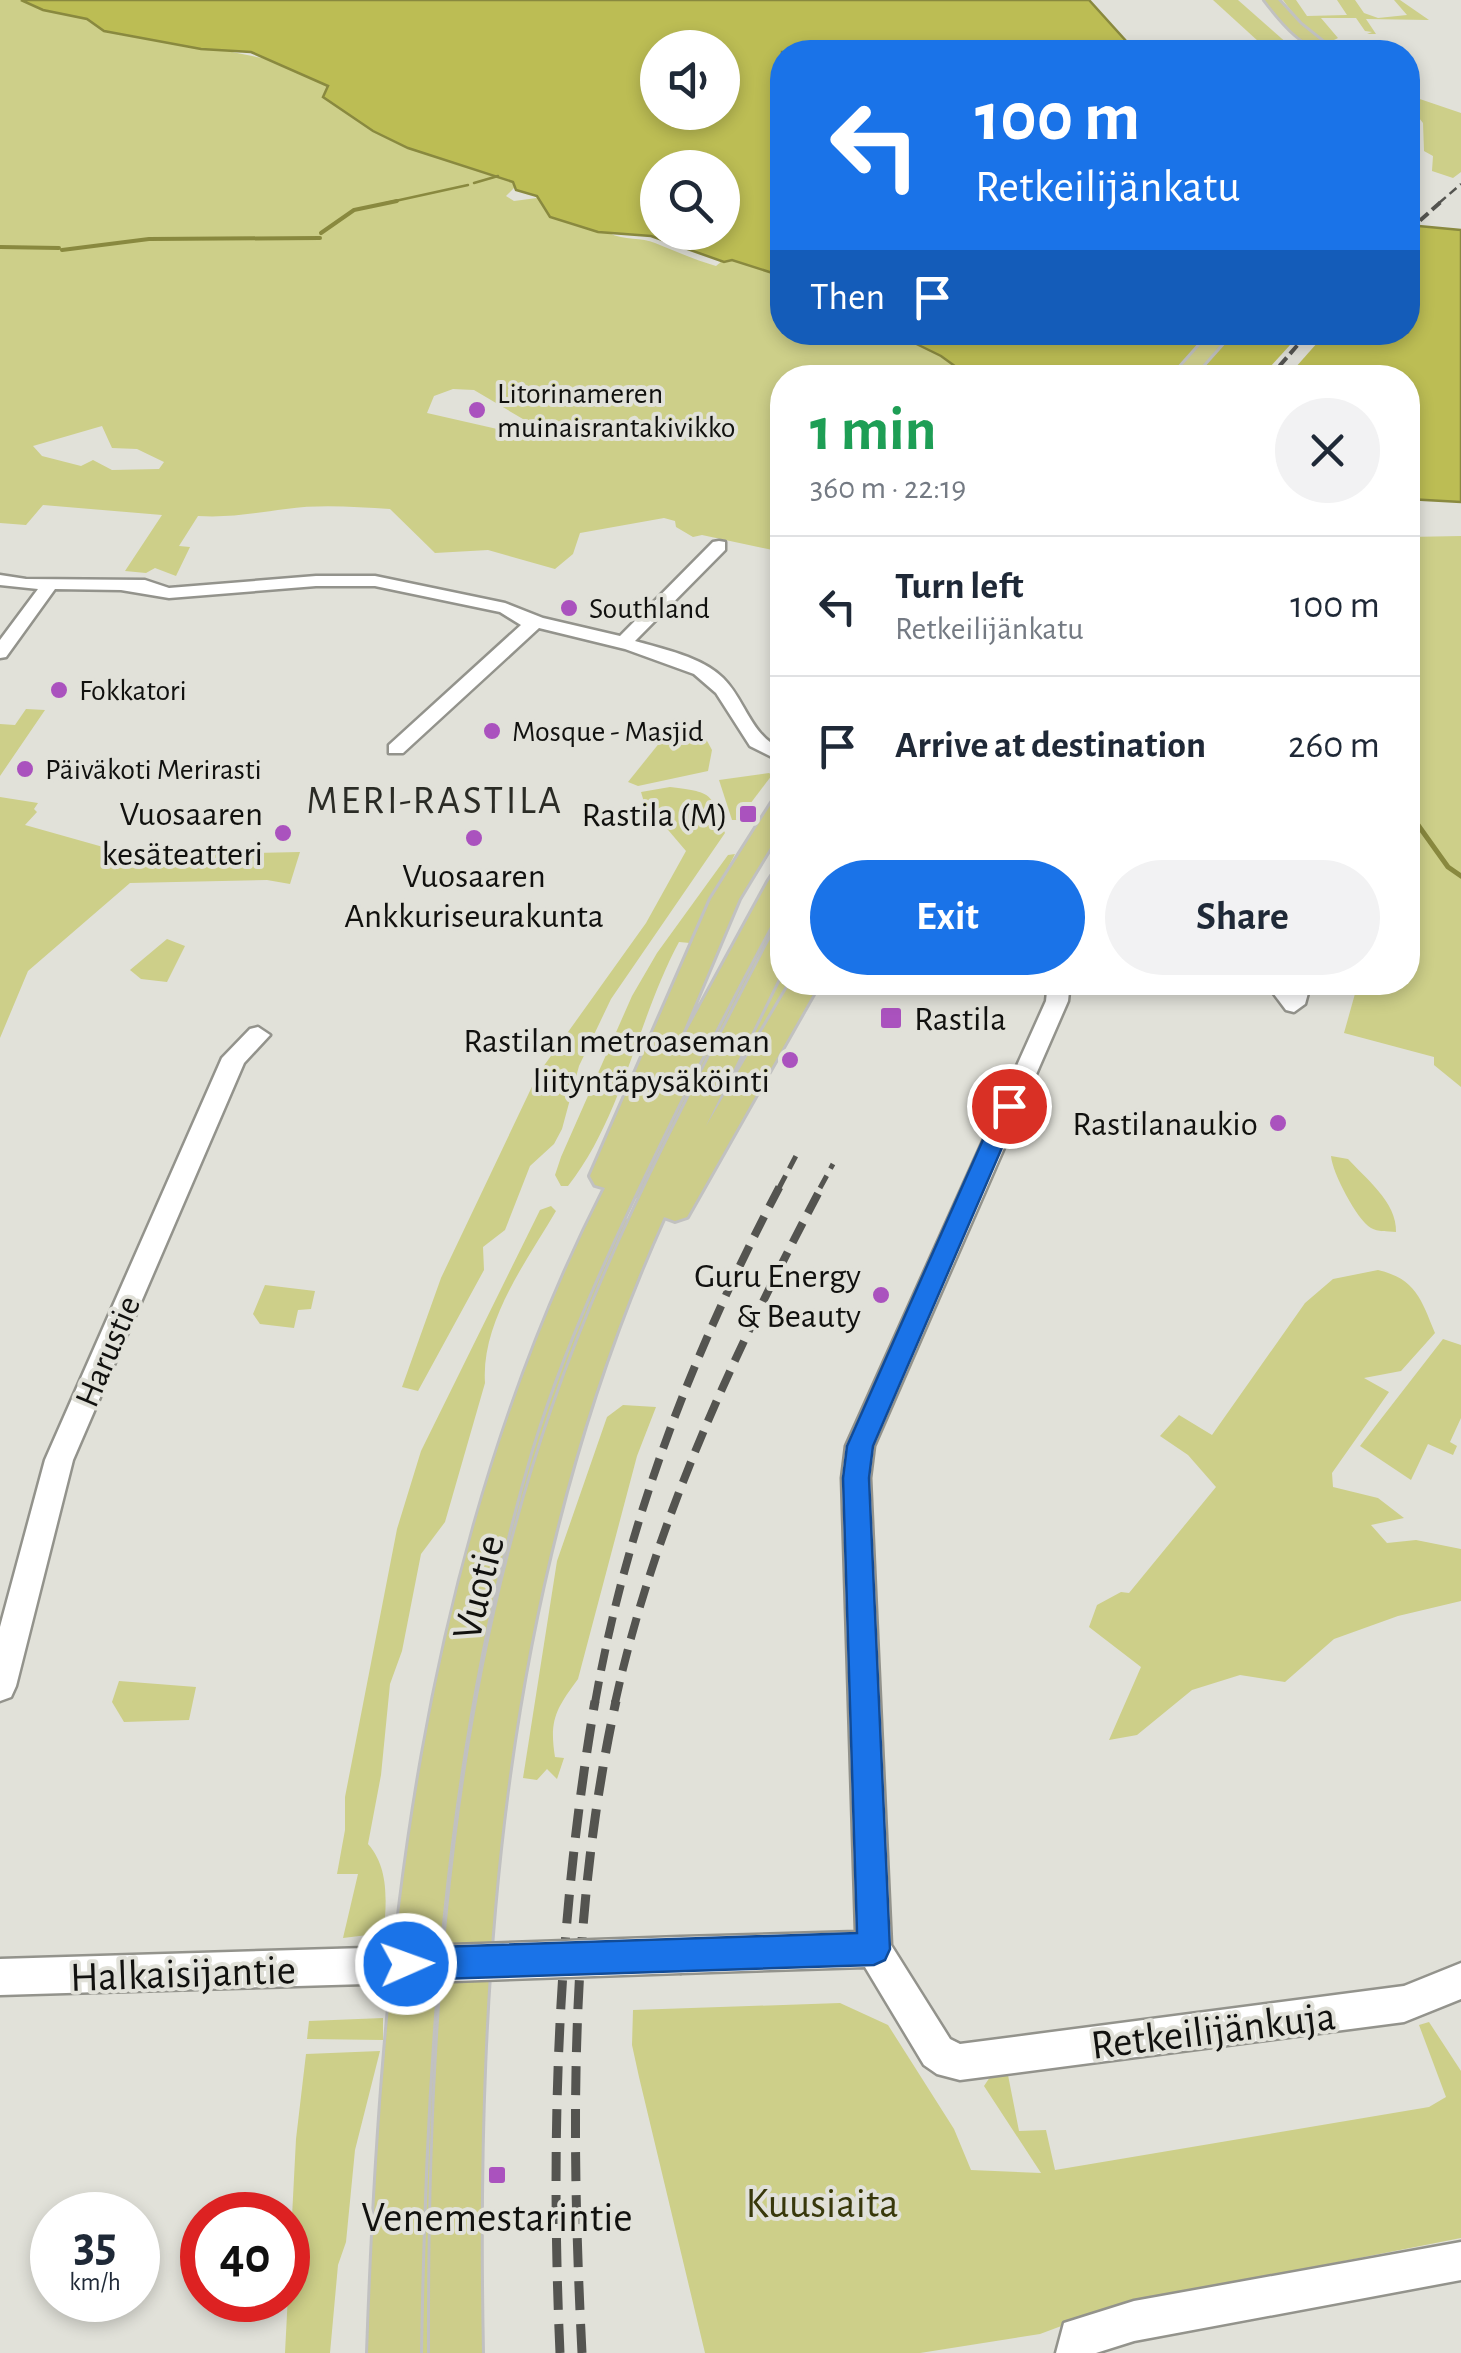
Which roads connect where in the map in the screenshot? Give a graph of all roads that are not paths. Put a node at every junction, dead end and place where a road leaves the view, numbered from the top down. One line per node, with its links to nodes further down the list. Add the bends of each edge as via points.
1 (1256, 0): 3 (main road)
2 (1271, 0): 4 (main road)
3 (1296, 40)
4 (1313, 40)
5 (1211, 345): 7 (main road)
6 (1226, 345): 8 (main road)
7 (1192, 365)
8 (1207, 365)
9 (719, 546): 13 (street)
10 (0, 579): 11 (street)
11 (52, 582): 12 (street, via 151,592 375,581 432,590); 14 (street)
12 (536, 621): 13 (street); 17 (street)
13 (621, 645): 15 (street, via 713,679)
14 (0, 653)
15 (750, 733): 16 (street); 18 (street, via 757,747)
16 (770, 737)
17 (396, 748)
18 (770, 752)
19 (770, 826): 25 (main road, via 725,898 684,990 607,1173)
20 (770, 905): 25 (main road, Vuotie)
21 (770, 968): 26 (main road, Vuotie, via 638,1239)
22 (798, 995): 26 (main road)
23 (1060, 995): 28 (street, via 860,1446)
24 (258, 1035): 27 (street, Harustie, via 234,1058 59,1460)
25 (558, 1324): 32 (main road, Vuotie, via 477,1576 426,1848 405,2042)
26 (590, 1354): 33 (main road, Vuotie, via 530,1549 478,1834 460,2056)
27 (0, 1686)
28 (874, 1949): 29 (street, Halkaisijantie, bridge); 30 (street, Retkeilijänkuja, via 937,2052 960,2062 1404,2004)
29 (0, 1978)
30 (1461, 1980)
31 (1461, 2261): 34 (street, via 1134,2321 1078,2336)
32 (394, 2353)
33 (456, 2353)
34 (1076, 2353)

